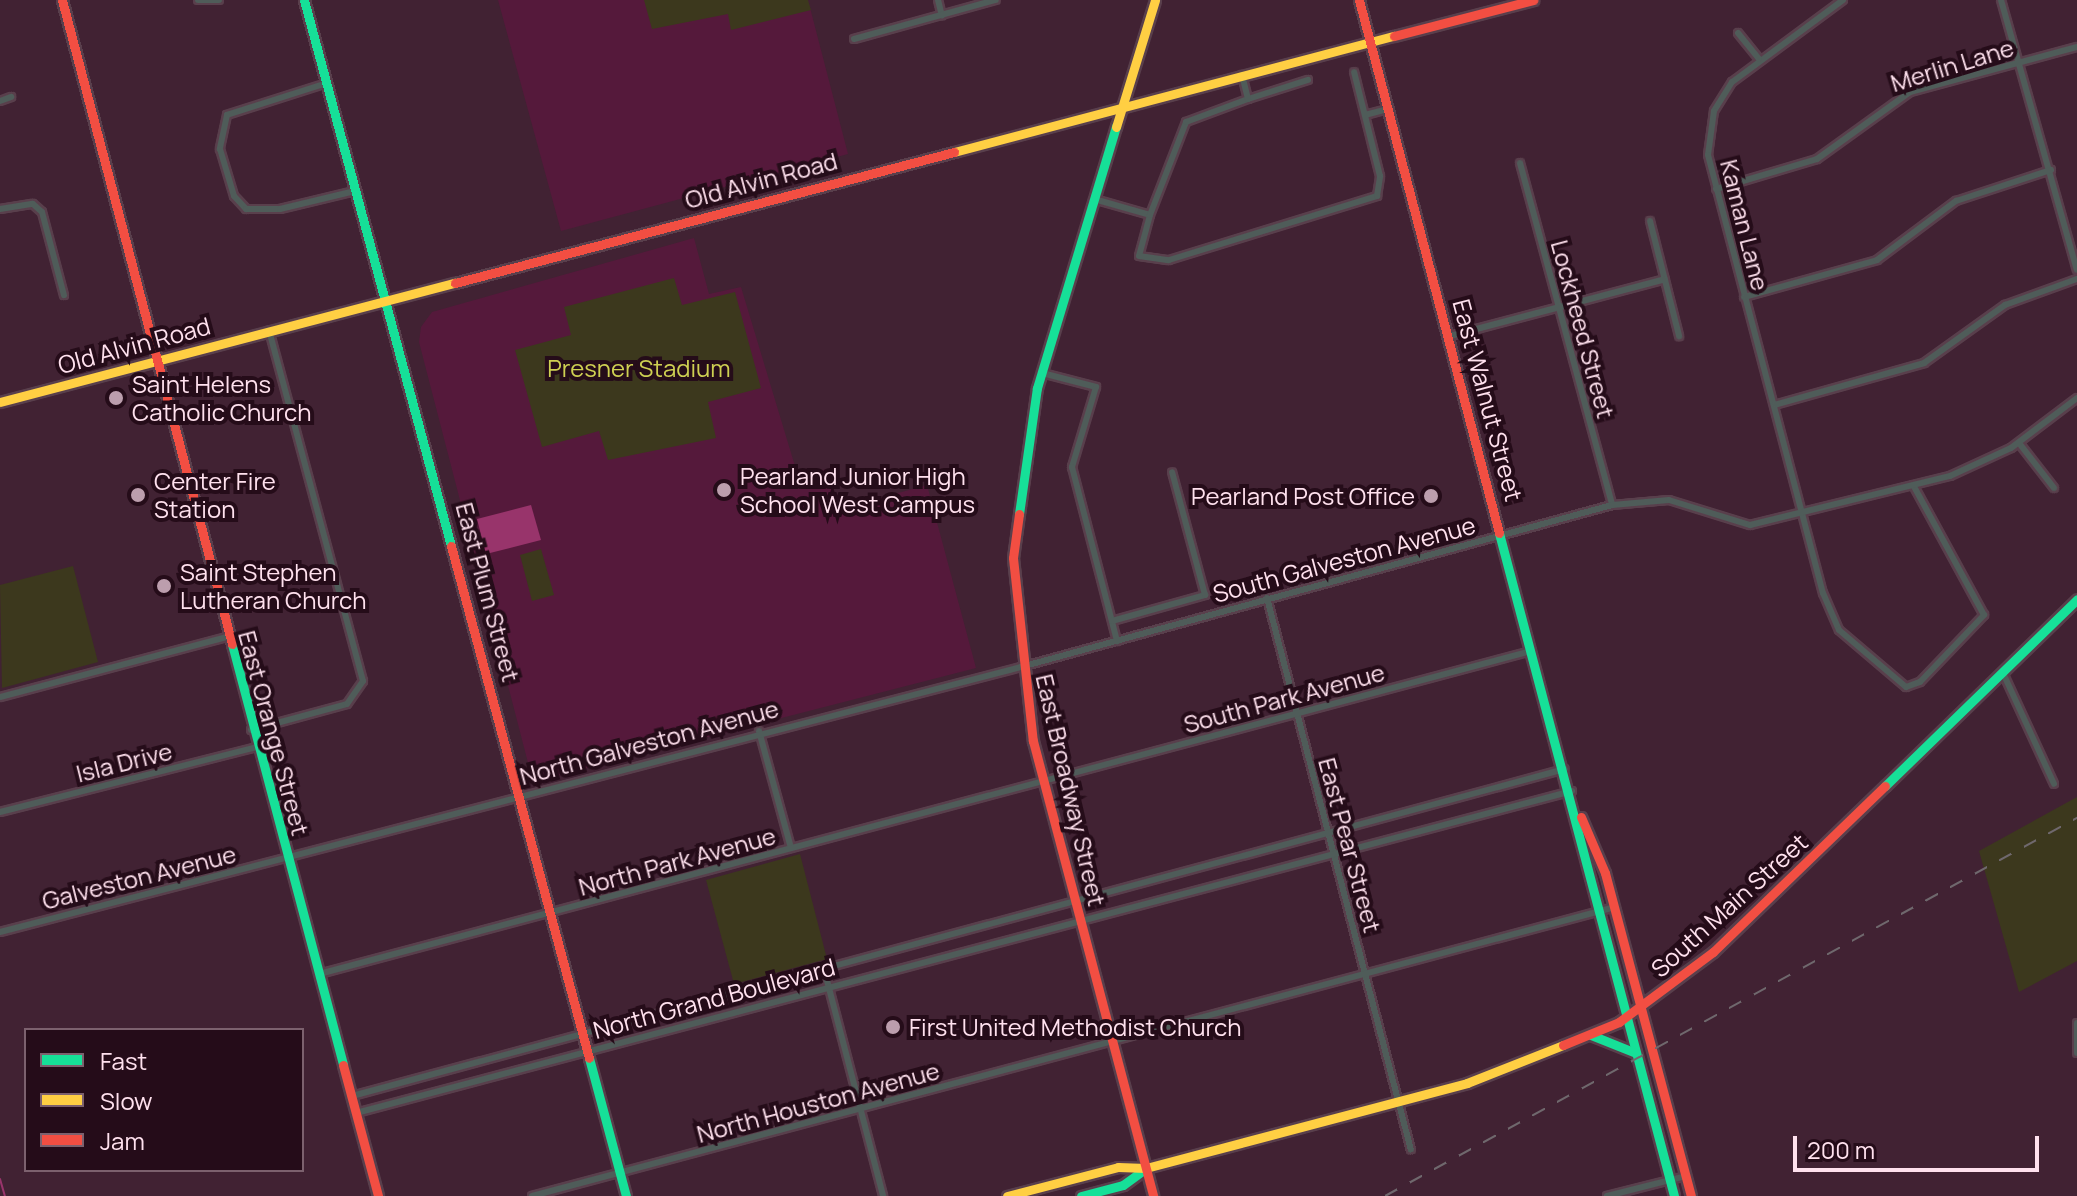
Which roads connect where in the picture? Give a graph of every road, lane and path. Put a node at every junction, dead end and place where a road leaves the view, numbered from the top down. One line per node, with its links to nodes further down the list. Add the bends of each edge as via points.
1 (62, 0): 47 (street, East Orange Street)
2 (198, 0): 3 (street)
3 (219, 0)
4 (304, 0): 22 (street, East Plum Street)
5 (938, 0): 12 (street)
6 (996, 0): 12 (street)
7 (1155, 0): 26 (street, East Broadway Street)
8 (1359, 0): 15 (street, East Walnut Street)
9 (1533, 0): 15 (street, Old Alvin Road)
10 (1843, 0): 17 (street, Kaman Lane)
11 (2001, 0): 18 (street)
12 (942, 16): 14 (street)
13 (1738, 33): 17 (street)
14 (854, 39)
15 (1371, 43): 20 (street, Old Alvin Road); 27 (street, East Walnut Street)
16 (2077, 47): 18 (street, Merlin Lane)
17 (1759, 59): 31 (street, Kaman Lane, via 1732,82 1714,111 1708,143)
18 (2022, 62): 30 (street); 31 (street, Merlin Lane, via 1910,92 1817,159)
19 (1354, 72): 28 (street)
20 (1242, 75): 24 (street); 26 (street, Old Alvin Road)
21 (1308, 80): 24 (street)
22 (327, 83): 32 (street, East Plum Street); 32 (street, via 227,115 220,149 234,196 246,209 280,209)
23 (11, 97): 25 (street)
24 (1248, 99): 35 (street, via 1192,114)
25 (0, 101)
26 (1122, 106): 33 (street, East Broadway Street); 42 (street, Old Alvin Road)
27 (1388, 109): 28 (street); 45 (street, East Walnut Street)
28 (1365, 115): 35 (street, via 1380,176 1377,196 1169,260 1139,256)
29 (1520, 163): 43 (street, Lockheed Street)
30 (2051, 170): 37 (street); 41 (street, via 1956,201 1877,260)
31 (1716, 189): 41 (street, Kaman Lane)
32 (355, 191): 42 (street, East Plum Street)
33 (1094, 199): 35 (street); 48 (street, East Broadway Street)
34 (0, 209): 40 (street, via 33,204 42,212)
35 (1150, 215)
36 (1650, 221): 38 (street)
37 (2077, 270)
38 (1665, 279): 43 (street); 46 (street)
39 (2077, 279): 51 (street, via 2005,305 1924,363)
40 (64, 295)
41 (1744, 297): 51 (street, Kaman Lane)
42 (385, 298): 44 (street, Old Alvin Road); 76 (street, East Plum Street)
43 (1559, 307): 45 (street); 56 (street, Lockheed Street)
44 (269, 330): 47 (street, Old Alvin Road); 69 (street, via 363,681 347,704)
45 (1450, 336): 58 (street, East Walnut Street)
46 (1679, 336)
47 (156, 360): 50 (street, Old Alvin Road); 62 (street, East Orange Street)
48 (1042, 373): 61 (street, via 1096,387 1072,467); 65 (street, East Broadway Street, via 1016,525)
49 (2077, 398): 52 (street, South Galveston Avenue)
50 (0, 402)
51 (1774, 405): 57 (street, Kaman Lane)
52 (2019, 443): 54 (street, South Galveston Avenue, via 1973,467); 55 (street)
53 (1172, 472): 61 (street, via 1205,595)
54 (1913, 485): 57 (street, South Galveston Avenue); 57 (street, Kaman Lane, via 1984,615 1913,686 1900,685 1839,630)
55 (2054, 488)
56 (1612, 505): 57 (street, South Galveston Avenue, via 1669,500 1738,524); 58 (street, South Galveston Avenue)
57 (1803, 513)
58 (1504, 535): 59 (street, South Galveston Avenue); 64 (street, East Walnut Street)
59 (1267, 598): 63 (street, South Galveston Avenue); 68 (street, East Pear Street)
60 (2077, 599): 66 (street, South Main Street)
61 (1112, 621): 63 (street)
62 (227, 637): 67 (street); 69 (street, East Orange Street)
63 (1117, 641): 65 (street, South Galveston Avenue)
64 (1534, 650): 68 (street, South Park Avenue); 72 (street, East Walnut Street)
65 (1021, 667): 70 (street, North Galveston Avenue); 73 (street, East Broadway Street)
66 (2003, 673): 74 (street); 93 (street, South Main Street, via 1713,952)
67 (0, 697)
68 (1297, 714): 73 (street, South Park Avenue); 79 (street, East Pear Street)
69 (251, 730): 71 (street, East Orange Street)
70 (759, 731): 76 (street, North Galveston Avenue); 80 (street)
71 (256, 747): 78 (street, Isla Drive); 82 (street, East Orange Street)
72 (1566, 769): 75 (street, East Walnut Street); 79 (street, North Grand Boulevard)
73 (1044, 781): 80 (street, North Park Avenue); 83 (street, East Broadway Street)
74 (2054, 784)
75 (1572, 791): 77 (street, East Walnut Street); 81 (street, North Grand Boulevard)
76 (522, 794): 82 (street, North Galveston Avenue); 86 (street, East Plum Street)
77 (1577, 811): 84 (street, East Walnut Street); 85 (street, East Walnut Street)
78 (0, 812)
79 (1328, 833): 81 (street, East Pear Street); 83 (street, North Grand Boulevard)
80 (791, 848): 86 (street, North Park Avenue)
81 (1333, 852): 87 (street, North Grand Boulevard); 91 (street, East Pear Street)
82 (287, 858): 88 (street, Galveston Avenue); 90 (street, East Orange Street)
83 (1076, 901): 87 (street, East Broadway Street); 89 (street, North Grand Boulevard)
84 (1615, 907): 85 (street, North Houston Avenue); 93 (street, East Walnut Street)
85 (1598, 912): 91 (street, North Houston Avenue); 94 (street, East Walnut Street)
86 (553, 913): 90 (street, North Park Avenue); 96 (street, East Plum Street)
87 (1081, 918): 92 (street, North Grand Boulevard); 98 (street, East Broadway Street)
88 (0, 932)
89 (824, 969): 92 (street); 96 (street, North Grand Boulevard)
90 (319, 974): 102 (street, East Orange Street)
91 (1366, 974): 98 (street, North Houston Avenue); 103 (street, East Pear Street)
92 (828, 986): 99 (street, North Grand Boulevard); 104 (street)
93 (1642, 1006): 94 (street, South Main Street); 109 (street, East Walnut Street)
94 (1626, 1016): 97 (street, South Main Street); 100 (street, East Walnut Street)
95 (2077, 1023): 101 (street, via 2071,1032)
96 (584, 1033): 99 (street, East Plum Street); 102 (street, North Grand Boulevard)
97 (1591, 1035): 100 (street); 103 (street, South Main Street, via 1490,1076)
98 (1113, 1042): 104 (street, North Houston Avenue); 107 (street, East Broadway Street)
99 (588, 1051): 105 (street, North Grand Boulevard); 108 (street, East Plum Street)
100 (1636, 1053): 110 (street, East Walnut Street)
101 (2077, 1053)
102 (352, 1096): 105 (street, East Orange Street)
103 (1398, 1101): 106 (street, East Pear Street); 107 (street, South Main Street)
104 (860, 1108): 108 (street, North Houston Avenue); 114 (street)
105 (356, 1113): 111 (street, East Orange Street)
106 (1411, 1150)
107 (1146, 1168): 115 (street, via 1118,1167); 116 (street, via 1123,1185); 117 (street, East Broadway Street)
108 (620, 1173): 112 (street, North Houston Avenue); 113 (street, East Plum Street)
109 (1686, 1176): 110 (street); 120 (street, East Walnut Street)
110 (1669, 1181): 118 (street); 119 (street, East Walnut Street)
111 (378, 1196)
112 (532, 1196)
113 (626, 1196)
114 (883, 1196)
115 (1007, 1196)
116 (1081, 1196)
117 (1153, 1196)
118 (1607, 1196)
119 (1674, 1196)
120 (1691, 1196)

